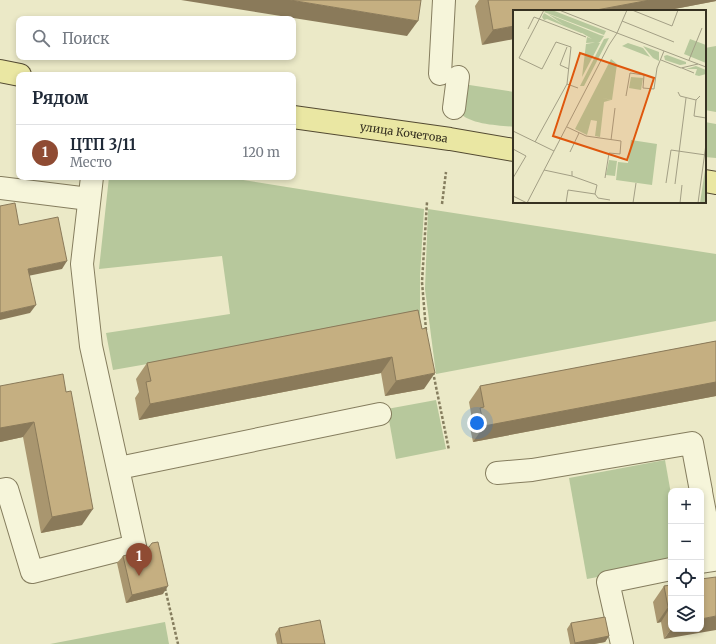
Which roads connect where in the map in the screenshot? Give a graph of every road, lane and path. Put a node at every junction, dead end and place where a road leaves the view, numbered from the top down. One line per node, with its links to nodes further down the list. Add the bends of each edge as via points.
1 (444, 0): 4 (lane)
2 (0, 71): 3 (main road)
3 (16, 74)
4 (454, 108)
5 (296, 117): 6 (main road, улица Кочетова)
6 (513, 150)
7 (446, 172): 14 (path)
8 (92, 180): 12 (lane)
9 (706, 181): 10 (main road)
10 (716, 183)
11 (0, 188): 12 (lane)
12 (89, 199): 19 (lane, via 82,264 91,346)
13 (427, 202): 15 (path, via 422,282)
14 (442, 204)
15 (426, 332)
16 (432, 367): 18 (path)
17 (380, 414): 19 (lane)
18 (449, 450)
19 (119, 468): 22 (lane, via 135,546 32,572 7,489)
20 (497, 473): 21 (lane, via 532,470 692,443)
21 (700, 488)
22 (0, 490)
23 (704, 507): 24 (lane, via 714,560)
24 (704, 562)
25 (668, 570): 28 (lane, via 608,582)
26 (165, 585): 27 (path)
27 (178, 644)
28 (622, 644)

